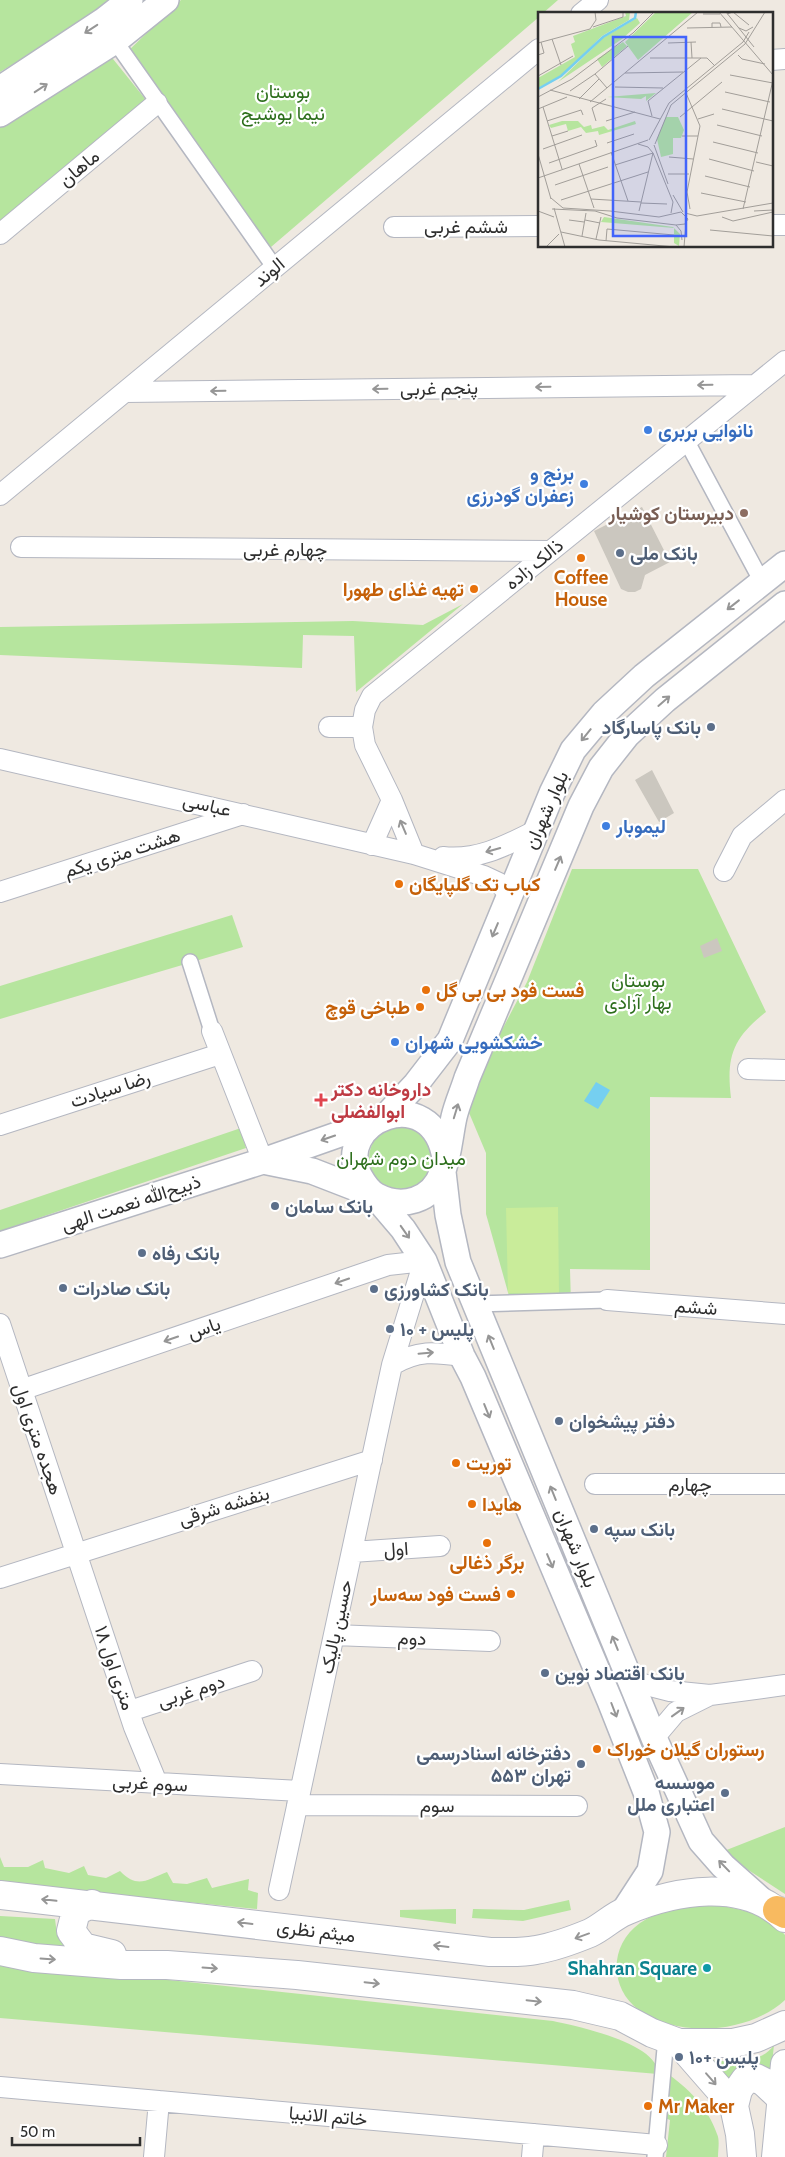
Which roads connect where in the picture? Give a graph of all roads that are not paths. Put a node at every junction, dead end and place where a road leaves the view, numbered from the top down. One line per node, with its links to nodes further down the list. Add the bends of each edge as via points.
1 (130, 0): 9 (street, one-way to 9)
2 (166, 0): 5 (street)
3 (598, 0): 4 (street)
4 (583, 12)
5 (115, 41): 10 (street); 11 (street, one-way to 5)
6 (538, 50): 17 (street, الوند)
7 (785, 59): 8 (street)
8 (772, 60)
9 (0, 89)
10 (157, 103): 16 (street, ماهان); 17 (street)
11 (0, 114)
12 (772, 225): 13 (street)
13 (785, 225)
14 (538, 226): 15 (street, ششم غربی)
15 (394, 227)
16 (0, 234)
17 (274, 268): 20 (street, الوند)
18 (785, 361): 19 (street, ذالک زاده)
19 (754, 384): 20 (street, پنجم غربی, one-way to 20); 21 (street, ذالک زاده)
20 (124, 392): 22 (street, الوند)
21 (686, 440): 24 (street, ذالک زاده); 26 (street)
22 (0, 495)
23 (21, 547): 24 (street, چهارم غربی)
24 (550, 551): 29 (street, ذالک زاده, via 372,696)
25 (785, 564): 26 (street, بلوار شهران)
26 (762, 582): 34 (street, بلوار شهران, one-way to 34, via 644,676 604,713 573,750)
27 (785, 604): 48 (street, بلوار شهران, one-way to 27, via 467,1078 600,768 627,735 665,700)
28 (329, 727): 29 (street)
29 (362, 727): 31 (street, ذالک زاده, via 365,745)
30 (0, 759): 33 (street, عباسی)
31 (392, 800): 35 (street); 36 (street, ذالک زاده, one-way to 31)
32 (785, 800): 37 (street, via 742,836)
33 (244, 814): 35 (street, عباسی); 38 (street, هشت متری یکم)
34 (537, 830): 36 (street, one-way to 36, via 501,848 461,859); 39 (street, بلوار شهران)
35 (372, 845): 36 (street, عباسی)
36 (414, 854): 39 (street, via 484,876 499,883)
37 (724, 871)
38 (0, 892)
39 (510, 895): 45 (street, بلوار شهران, one-way to 45, via 450,1040 416,1084)
40 (190, 962): 41 (street)
41 (212, 1030): 42 (street)
42 (220, 1054): 46 (street, رضا سیادت); 47 (street)
43 (748, 1069): 44 (street)
44 (785, 1070)
45 (380, 1119): 47 (street, ذبیح‌الله نعمت الهی, one-way to 47); 48 (street, via 400,1114 427,1122 443,1144); 49 (street, via 364,1132 357,1145 355,1159 364,1185)
46 (0, 1125)
47 (263, 1161): 49 (street, via 312,1171); 50 (street, ذبیح‌الله نعمت الهی)
48 (444, 1165): 49 (street, via 437,1185 414,1201 386,1201); 53 (street, بلوار شهران, via 448,1214 458,1262)
49 (374, 1195): 51 (street, بلوار شهران, one-way to 51, via 403,1229)
50 (0, 1245)
51 (424, 1261): 56 (street, بلوار شهران); 57 (street, حسین پالیک); 58 (street, یاس, one-way to 58, via 388,1265)
52 (607, 1300): 53 (street); 54 (street, ششم)
53 (475, 1304): 69 (street, بلوار شهران, one-way to 53)
54 (785, 1314)
55 (0, 1324): 58 (street, هجده متری اول)
56 (462, 1356): 57 (street, one-way to 56, via 407,1356 428,1352); 82 (street, بلوار شهران, one-way to 82, via 610,1701 658,1832 650,1871)
57 (392, 1365): 59 (street, حسین پالیک)
58 (21, 1390): 64 (street, هجده متری اول)
59 (372, 1460): 63 (street, حسین پالیک); 64 (street, بنفشه شرقی)
60 (596, 1484): 61 (street, چهارم)
61 (785, 1484)
62 (440, 1546): 63 (street, اول)
63 (352, 1552): 66 (street, حسین پالیک)
64 (76, 1553): 65 (street, بنفشه شرقی); 72 (street, ۱۸ متری اول)
65 (0, 1578)
66 (334, 1636): 67 (street, دوم); 76 (street, حسین پالیک)
67 (490, 1641)
68 (252, 1670): 72 (street, دوم غربی)
69 (630, 1681): 71 (street, via 670,1691); 73 (street, بلوار شهران)
70 (785, 1685): 71 (street)
71 (710, 1695): 73 (street, one-way to 71, via 676,1712)
72 (130, 1711): 75 (street, ۱۸ متری اول)
73 (654, 1738): 81 (street, بلوار شهران, one-way to 73, via 723,1866 701,1841)
74 (0, 1774): 75 (street, سوم غربی)
75 (157, 1783): 76 (street, سوم غربی)
76 (299, 1798): 77 (street, سوم); 78 (street, حسین پالیک)
77 (577, 1806)
78 (279, 1890)
79 (0, 1895): 80 (main road, میثم نظری, one-way to 79)
80 (92, 1904): 82 (main road, میثم نظری, one-way to 80, via 592,1932 564,1942 535,1950 490,1952); 84 (main road, via 76,1911 72,1922 71,1932 83,1947)
81 (777, 1910): 82 (main road, میثم نظری, via 733,1893 687,1893)
82 (624, 1911)
83 (0, 1952): 84 (main road, one-way to 84, via 121,1965)
84 (167, 1965): 86 (main road, one-way to 86, via 297,1975 573,2005 620,2016)
85 (785, 2025): 86 (main road, via 756,2038 733,2043)
86 (673, 2040): 91 (main road, one-way to 91); 93 (street)
87 (785, 2064): 89 (main road)
88 (0, 2087): 90 (street, خاتم الانبیا)
89 (782, 2099): 91 (main road, via 756,2078 745,2080 738,2090); 97 (main road)
90 (159, 2101): 92 (street, خاتم الانبیا); 94 (street)
91 (734, 2106): 96 (main road)
92 (534, 2134): 93 (street, خاتم الانبیا); 95 (street)
93 (656, 2151)
94 (154, 2157)
95 (532, 2157)
96 (742, 2157)
97 (776, 2157)

